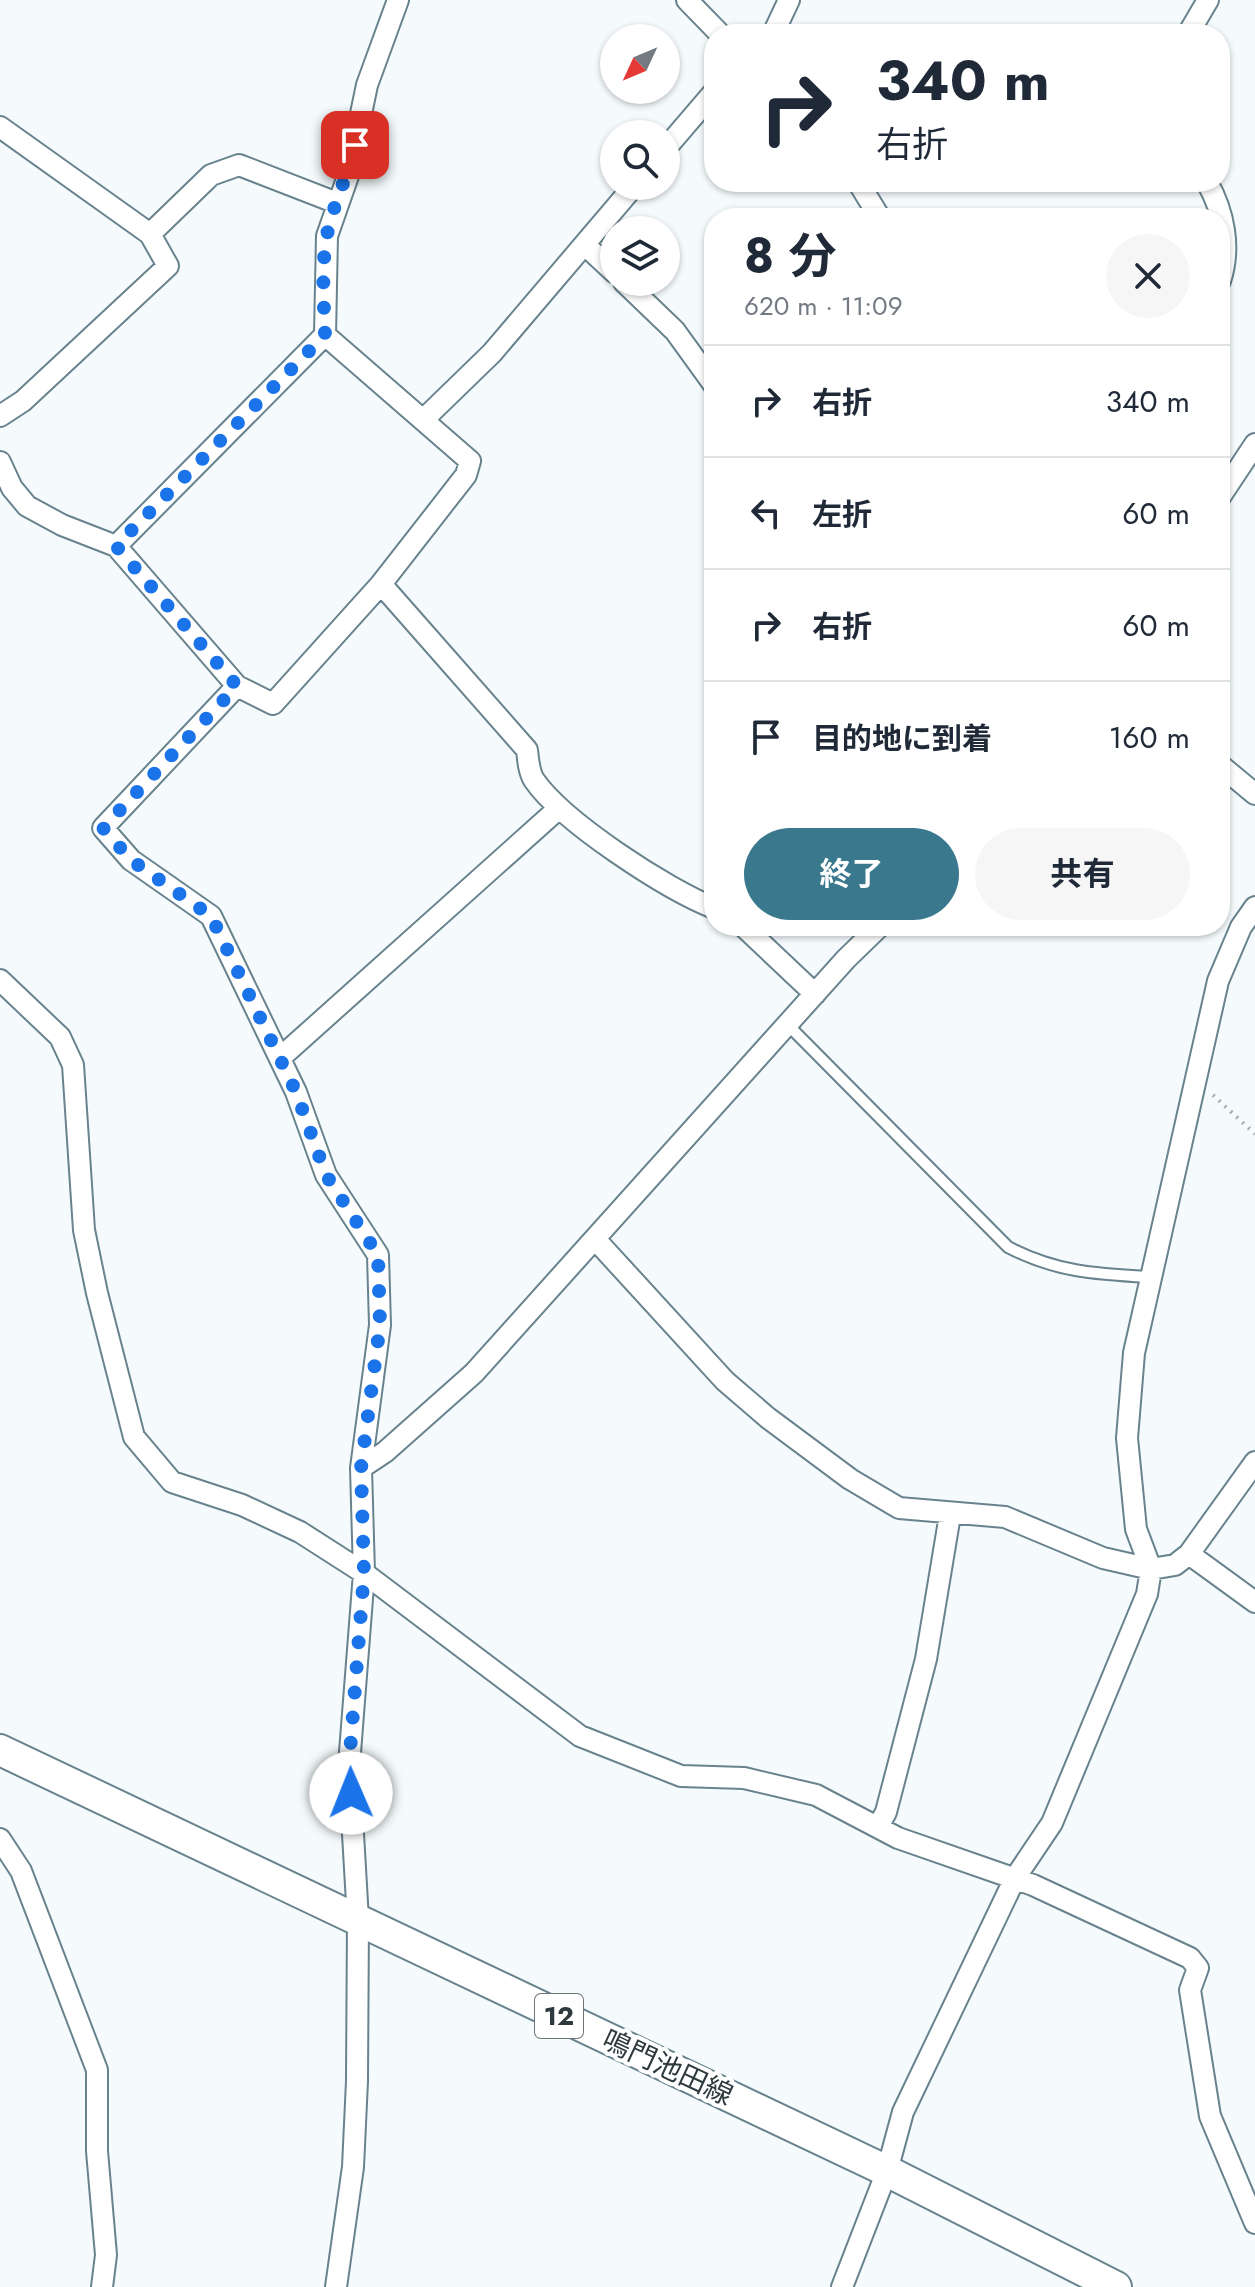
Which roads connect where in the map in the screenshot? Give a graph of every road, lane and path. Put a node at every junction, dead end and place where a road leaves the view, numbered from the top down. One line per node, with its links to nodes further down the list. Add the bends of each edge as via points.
1 (398, 0): 12 (street, via 367,85 348,176)
2 (687, 0): 5 (street)
3 (789, 0): 6 (street)
4 (1208, 0): 7 (street)
5 (710, 24)
6 (778, 24)
7 (1194, 24)
8 (704, 104): 10 (street)
9 (0, 127): 13 (street)
10 (680, 132)
11 (622, 200): 14 (street)
12 (337, 203): 13 (street, via 239,165 211,175); 17 (street, via 327,236)
13 (150, 234): 19 (street, via 168,266 23,401)
14 (585, 245): 15 (street); 20 (street, via 492,353)
15 (600, 259)
16 (639, 296): 18 (street, via 675,331)
17 (325, 335): 20 (street); 24 (street)
18 (704, 371)
19 (0, 416)
20 (423, 420): 25 (street, via 470,461 466,475)
21 (1255, 444): 23 (street)
22 (0, 462): 24 (street, via 27,506)
23 (1230, 482)
24 (116, 546): 26 (street)
25 (381, 584): 26 (street, via 273,704); 29 (street, via 527,750 532,777)
26 (237, 686): 37 (street, via 103,828 131,860 211,916)
27 (1230, 773): 28 (street)
28 (1255, 794)
29 (558, 809): 30 (street, via 681,895); 37 (street)
30 (704, 904)
31 (1255, 907): 38 (street, via 1218,981)
32 (754, 936): 35 (street)
33 (870, 936): 35 (street)
34 (0, 980): 47 (street, via 60,1037 73,1065 84,1230 134,1437 172,1482 242,1505 300,1532)
35 (815, 994): 36 (street)
36 (789, 1026): 40 (street); 41 (lane, via 1008,1247 1040,1264 1081,1273)
37 (280, 1058): 43 (street, via 326,1175 378,1255 380,1325)
38 (1194, 1084): 39 (path); 41 (street, via 1174,1189)
39 (1255, 1134)
40 (595, 1239): 43 (street, via 474,1373); 44 (street, via 725,1381 768,1418 899,1508)
41 (1149, 1277): 46 (street, via 1134,1353 1127,1438 1136,1529)
42 (1255, 1462): 45 (street)
43 (361, 1468): 47 (street)
44 (950, 1515): 46 (street, via 1005,1517 1103,1558); 50 (street, via 926,1659)
45 (1189, 1554): 46 (street, via 1175,1565); 48 (street)
46 (1151, 1569): 52 (street, via 1147,1594 1052,1823)
47 (364, 1573): 50 (street, via 580,1736 681,1776 744,1778 816,1795); 53 (street, via 349,1765)
48 (1255, 1602)
49 (0, 1750): 53 (main road, 鳴門池田線 / 12)
50 (878, 1827): 52 (street)
51 (0, 1839): 56 (street, via 21,1871 97,2070 106,2255)
52 (1015, 1878): 54 (street, via 903,2112); 55 (street, via 1190,1958 1198,1968 1190,1990 1210,2116)
53 (358, 1920): 54 (main road, 鳴門池田線 / 12); 57 (street, via 353,2167)
54 (887, 2171): 58 (street); 59 (main road, 鳴門池田線 / 12)
55 (1255, 2223)
56 (102, 2287)
57 (336, 2287)
58 (842, 2287)
59 (1116, 2287)

